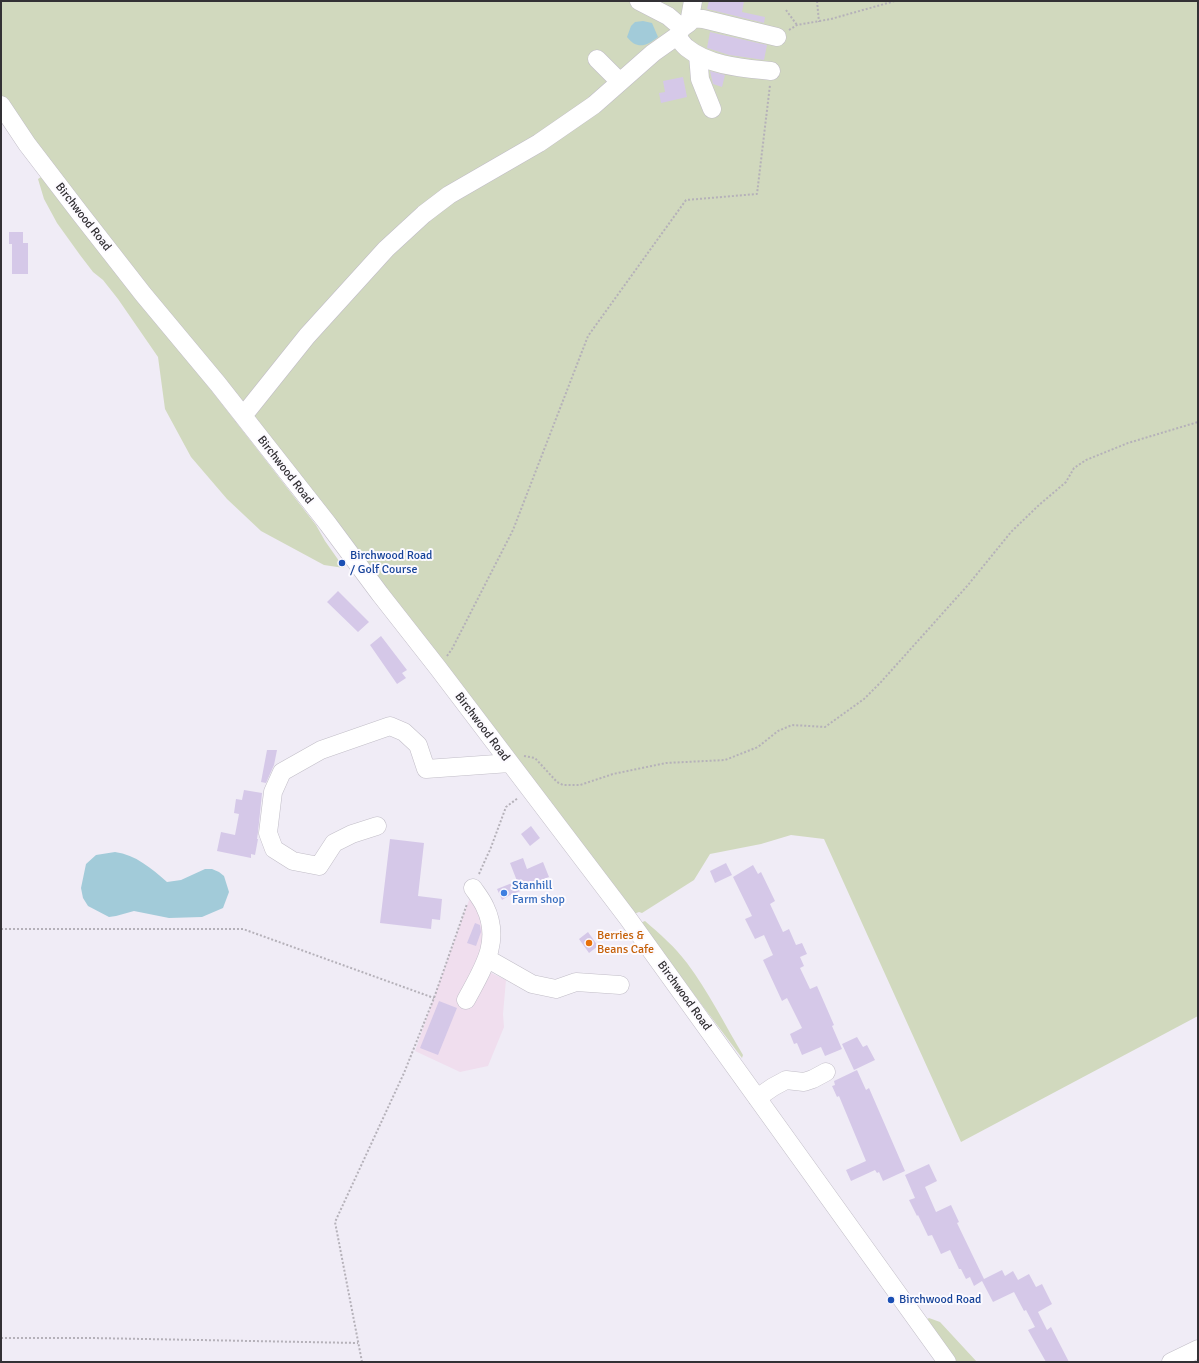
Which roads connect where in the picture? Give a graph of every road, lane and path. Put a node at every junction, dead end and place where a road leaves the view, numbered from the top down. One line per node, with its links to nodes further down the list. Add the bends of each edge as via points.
1 (639, 1): 5 (street, via 668,16)
2 (817, 1): 6 (path)
3 (895, 1): 6 (path)
4 (786, 10): 6 (path, via 797,26)
5 (686, 20): 7 (street, via 703,19); 8 (street, via 686,47); 11 (street)
6 (819, 22)
7 (777, 37)
8 (698, 55): 10 (street, via 713,62); 13 (street, via 700,79)
9 (598, 59): 11 (street)
10 (771, 71): 16 (path, via 757,194 686,200 588,336 513,530 452,649)
11 (620, 82): 14 (street, via 594,105 539,143 449,195 424,214 386,249 307,336)
12 (1, 105): 14 (street, Birchwood Road, via 79,212)
13 (712, 109)
14 (243, 416): 16 (street, Birchwood Road)
15 (1198, 422): 17 (path, via 1128,443 1086,460 1074,468 1066,482 1011,532 881,682 864,699 825,727 792,725 778,731 758,747 725,760 666,762 613,774 580,786 557,782 535,758 524,755)
16 (438, 668): 17 (street, Birchwood Road)
17 (515, 760): 18 (street, Birchwood Road); 19 (street, via 426,769 418,745 404,732 390,726 321,750 282,772 273,792 268,833 274,849 293,861 319,866 334,843)
18 (530, 790): 20 (path, via 506,807); 27 (street, Birchwood Road, via 627,917)
19 (377, 826)
20 (473, 888): 22 (street, via 485,907 492,926); 24 (path)
21 (1, 929): 24 (path, via 243,929)
22 (488, 959): 23 (street, via 532,984 556,990 576,982); 25 (street)
23 (620, 985)
24 (434, 998): 29 (path, via 404,1073 335,1222)
25 (466, 1000)
26 (826, 1072): 27 (street, via 814,1080 804,1082 786,1080)
27 (757, 1098): 32 (street, Birchwood Road)
28 (1, 1338): 29 (path)
29 (358, 1343): 31 (path)
30 (1198, 1349): 33 (street)
31 (362, 1362)
32 (947, 1362)
33 (1171, 1362)

